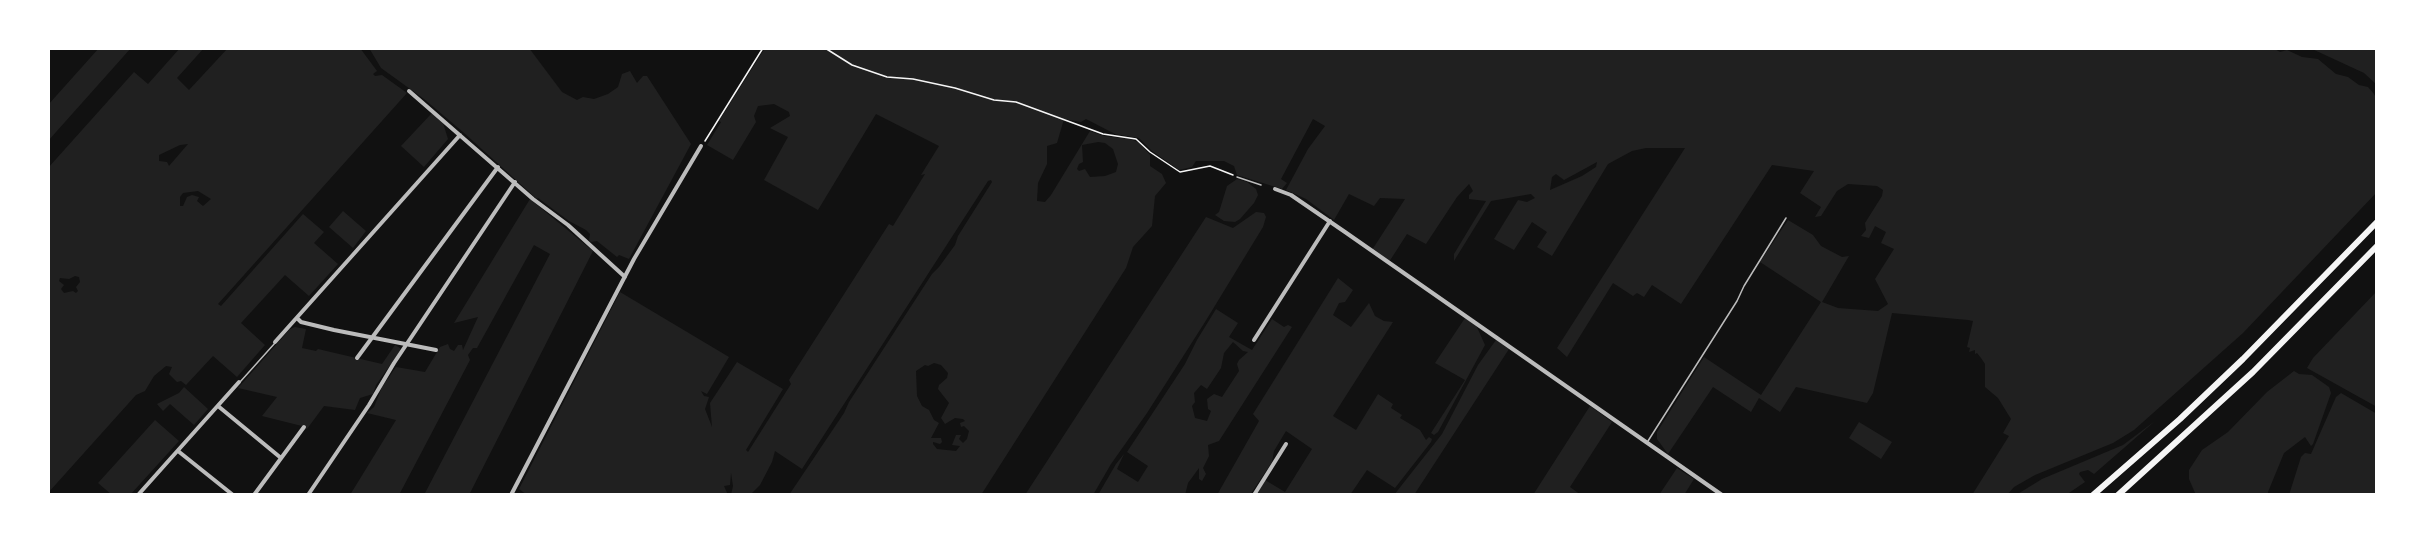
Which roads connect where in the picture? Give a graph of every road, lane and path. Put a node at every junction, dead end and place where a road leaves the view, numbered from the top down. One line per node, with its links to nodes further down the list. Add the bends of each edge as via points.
1 (763, 48): 5 (path)
2 (825, 48): 7 (path, via 852,65 887,77 1016,102 1103,134 1136,139 1180,172 1210,166)
3 (409, 92): 4 (street)
4 (460, 135): 6 (street); 16 (street)
5 (701, 146): 15 (street)
6 (498, 167): 8 (street); 17 (street)
7 (1237, 177): 9 (lane)
8 (515, 183): 15 (street); 20 (street)
9 (1261, 185)
10 (1275, 189): 12 (street, via 1288,193)
11 (1786, 218): 26 (lane)
12 (1330, 222): 18 (street); 26 (street)
13 (2377, 222): 37 (highway, via 2186,414)
14 (2377, 246): 38 (highway, via 2253,372)
15 (625, 277): 34 (street)
16 (297, 318): 17 (street); 19 (street)
17 (371, 338): 20 (street); 22 (street)
18 (1254, 340)
19 (275, 342): 23 (lane)
20 (407, 344): 21 (street); 33 (street)
21 (436, 350)
22 (357, 358)
23 (239, 382): 24 (street)
24 (218, 406): 28 (street); 29 (street)
25 (304, 427): 29 (street)
26 (1647, 442): 36 (street)
27 (1286, 444): 35 (street)
28 (178, 451): 30 (street); 31 (street)
29 (281, 458): 32 (street)
30 (138, 495)
31 (233, 495)
32 (254, 495)
33 (308, 495)
34 (512, 495)
35 (1254, 495)
36 (1722, 495)
37 (2091, 495)
38 (2118, 495)

